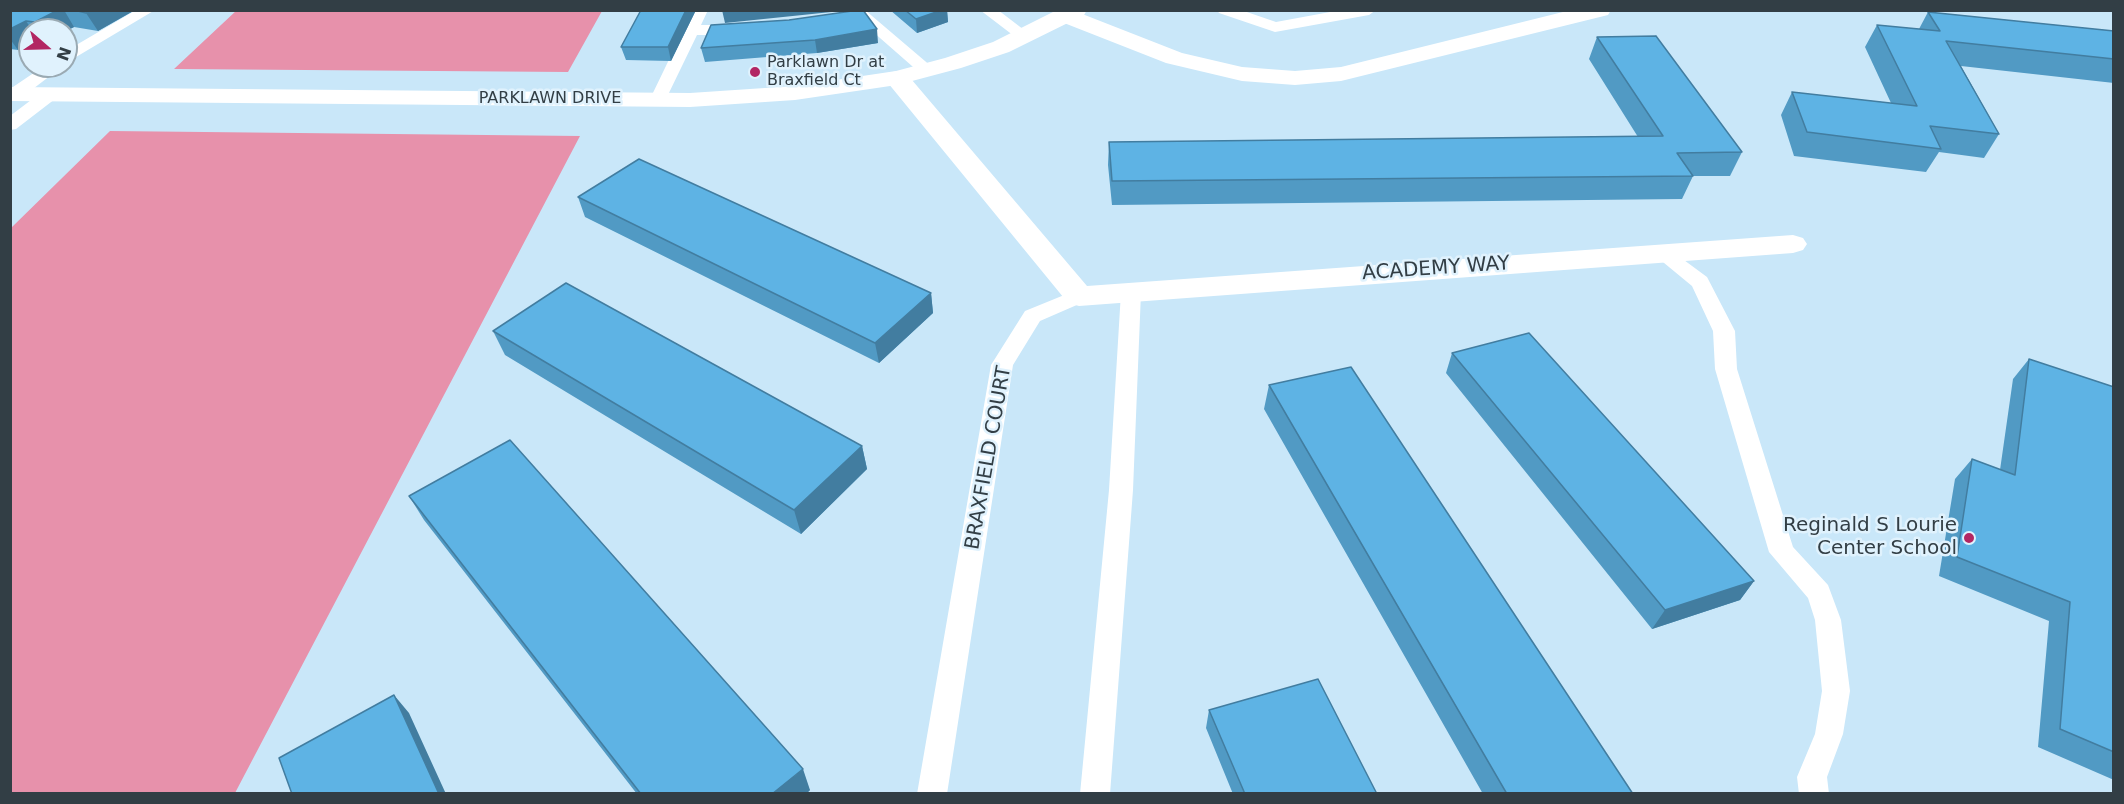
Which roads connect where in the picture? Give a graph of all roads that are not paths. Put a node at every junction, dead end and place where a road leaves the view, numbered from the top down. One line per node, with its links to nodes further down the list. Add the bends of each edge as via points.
1 (148, 10): 15 (lane)
2 (701, 10): 12 (lane)
3 (987, 10): 14 (lane)
4 (1224, 10): 10 (lane, via 1275,27)
5 (1302, 10): 10 (lane)
6 (1369, 10): 10 (lane)
7 (1600, 10): 9 (street, via 1341,74 1295,78 1242,74 1174,58)
8 (858, 13): 11 (lane); 16 (lane)
9 (1071, 13): 14 (street, PARKLAWN DRIVE)
10 (1323, 18)
11 (839, 19)
12 (692, 30): 13 (lane); 21 (lane)
13 (750, 30)
14 (1024, 36): 16 (street, PARKLAWN DRIVE)
15 (78, 51)
16 (926, 70): 18 (street, PARKLAWN DRIVE)
17 (37, 78): 19 (lane)
18 (897, 78): 21 (street, PARKLAWN DRIVE, via 795,93); 26 (street)
19 (13, 94): 20 (street, PARKLAWN DRIVE)
20 (50, 94): 21 (street, PARKLAWN DRIVE); 22 (lane)
21 (658, 99)
22 (10, 125)
23 (1793, 244): 24 (street, ACADEMY WAY)
24 (1662, 253): 25 (street, ACADEMY WAY); 29 (lane, via 1700,282 1725,332 1726,369 1782,552 1819,592 1828,620 1836,691 1829,734 1812,777)
25 (1131, 292): 26 (street, ACADEMY WAY); 28 (lane, via 1122,490)
26 (1079, 296): 27 (lane, BRAXFIELD COURT, via 1032,316 1002,365)
27 (932, 794)
28 (1095, 794)
29 (1814, 794)

